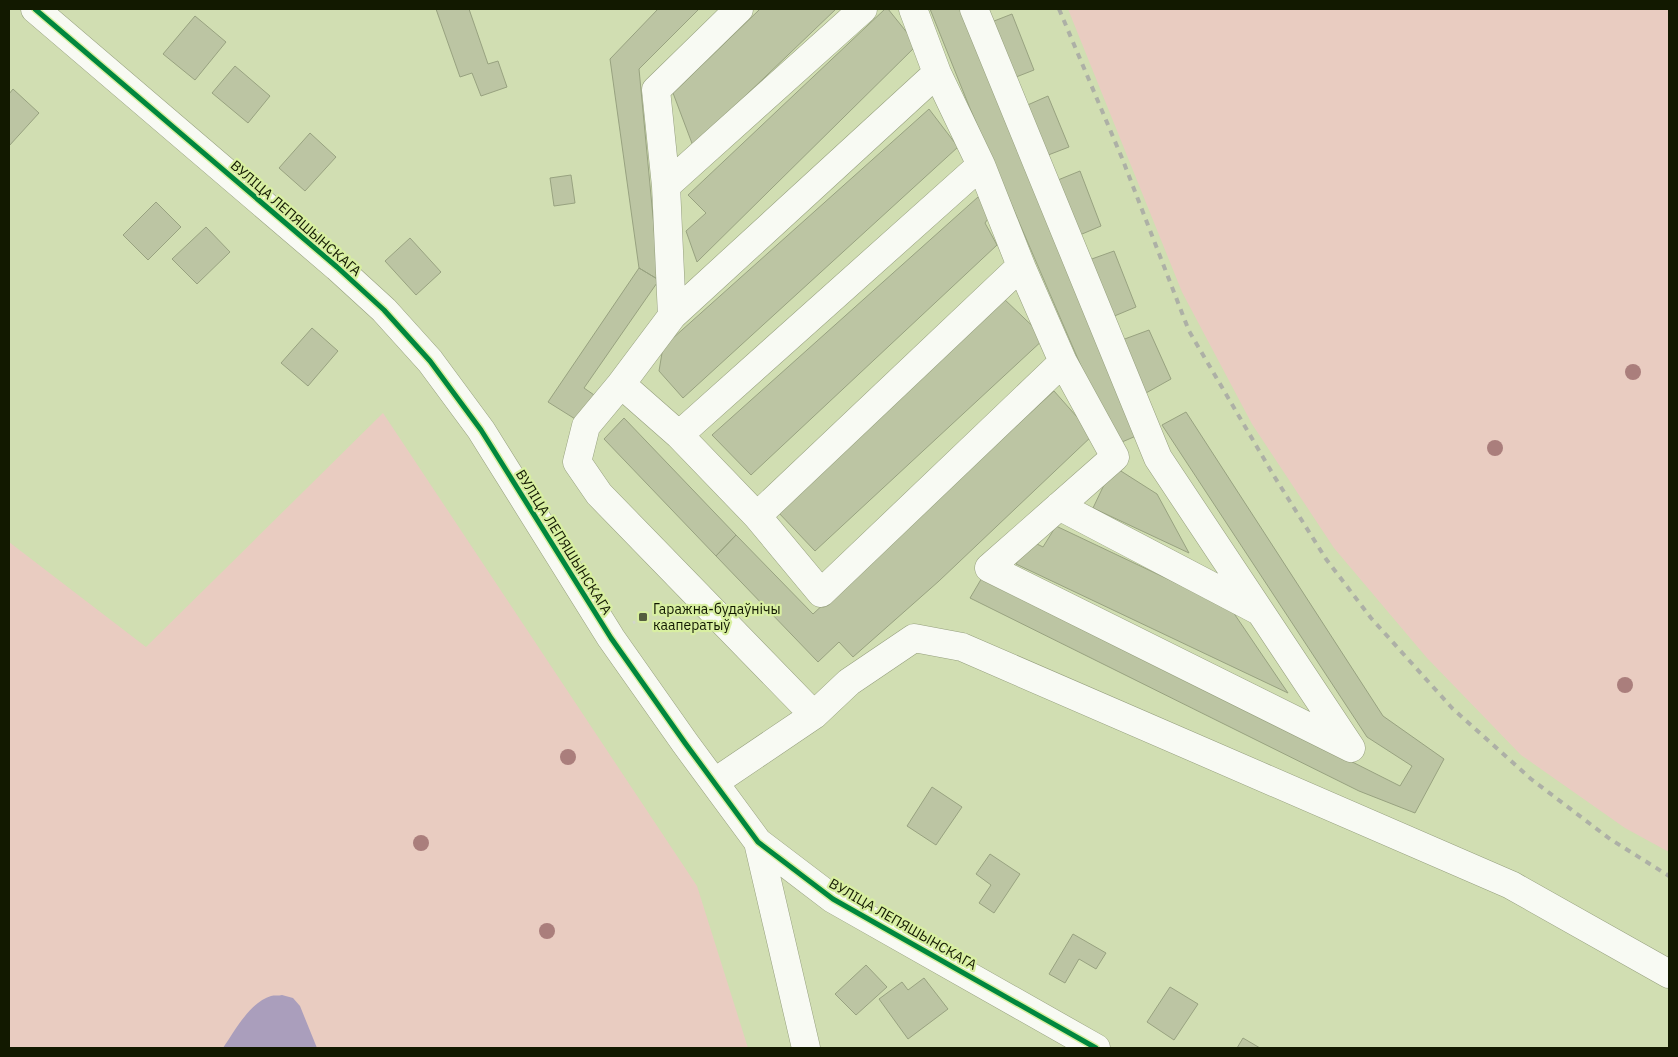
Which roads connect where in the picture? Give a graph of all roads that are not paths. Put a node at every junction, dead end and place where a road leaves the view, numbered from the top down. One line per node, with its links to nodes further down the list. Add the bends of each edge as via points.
1 (35, 9): 20 (street, ВУЛІЦА ЛЕПЯШЫНСКАГА, via 337,267 384,310 430,361 481,430 612,638)
2 (739, 9): 8 (street, via 656,90)
3 (863, 9): 8 (street)
4 (913, 9): 6 (street)
5 (974, 9): 15 (street)
6 (937, 73): 7 (street); 10 (street)
7 (982, 165): 9 (street); 13 (street)
8 (666, 186): 10 (street)
9 (1021, 266): 11 (street); 17 (street)
10 (672, 316): 12 (street)
11 (1063, 362): 14 (street); 17 (street, via 821,593)
12 (621, 384): 13 (street); 19 (street, via 586,426 577,462 598,494)
13 (679, 435): 17 (street)
14 (1115, 457): 15 (street); 16 (street)
15 (1158, 458): 18 (street)
16 (1059, 506): 18 (street); 18 (street, via 989,568 1352,748)
17 (757, 516)
18 (1262, 613)
19 (814, 715): 20 (street); 22 (street, via 849,682 914,638 962,647 1511,885)
20 (715, 782): 21 (street, ВУЛІЦА ЛЕПЯШЫНСКАГА)
21 (758, 842): 23 (street); 24 (street, ВУЛІЦА ЛЕПЯШЫНСКАГА, via 833,899)
22 (1669, 974)
23 (806, 1048)
24 (1096, 1048)

